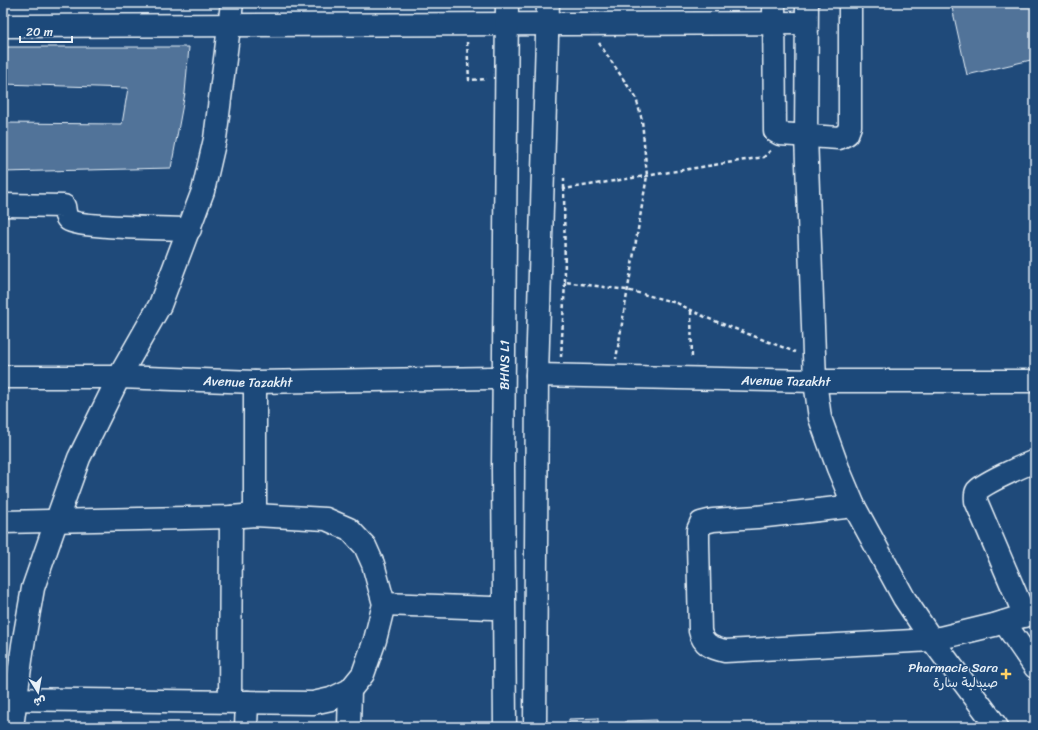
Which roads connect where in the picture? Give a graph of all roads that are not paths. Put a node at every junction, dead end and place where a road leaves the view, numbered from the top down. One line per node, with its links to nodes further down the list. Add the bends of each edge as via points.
1 (232, 3): 7 (street)
2 (850, 3): 9 (street, via 849,130 844,137 839,138)
3 (507, 13): 4 (street); 7 (street, via 466,23); 15 (street, via 495,79); 38 (street, BHNS L1, via 503,469); 39 (street, BHNS L1)
4 (548, 13): 5 (street, via 585,23); 12 (street)
5 (774, 13): 6 (street); 9 (street, via 774,124 777,133)
6 (806, 13): 9 (street)
7 (231, 25): 8 (street); 11 (street, via 215,139 203,191)
8 (3, 26)
9 (806, 136): 16 (street)
10 (3, 205): 11 (street, via 64,206 69,220 81,224)
11 (190, 229): 14 (street, via 160,305)
12 (547, 375): 16 (street, Avenue Tazakht); 40 (street)
13 (3, 377): 14 (street, Avenue Tazakht)
14 (119, 377): 18 (street, Avenue Tazakht); 24 (street, via 79,458)
15 (492, 378): 18 (street, Avenue Tazakht); 26 (street)
16 (815, 381): 17 (street, Avenue Tazakht); 20 (street, via 820,418)
17 (1035, 381)
18 (255, 382): 21 (street)
19 (1035, 461): 27 (street, via 985,485 976,494 976,501)
20 (854, 506): 29 (street, via 904,598); 29 (street, via 701,523 698,542 702,638 713,648 725,651)
21 (255, 515): 22 (street); 25 (street, via 326,519 349,529 365,546)
22 (232, 517): 24 (street); 33 (street)
23 (3, 522): 24 (street)
24 (56, 522): 32 (street, via 33,588)
25 (384, 604): 26 (street); 31 (street, via 368,661)
26 (492, 608): 37 (street)
27 (1030, 614): 28 (street)
28 (1004, 622): 29 (street); 30 (street)
29 (932, 640): 41 (street)
30 (1035, 667)
31 (350, 690): 33 (street, via 331,699 313,703); 36 (street)
32 (9, 699): 33 (street); 34 (street)
33 (239, 702): 35 (street)
34 (12, 727)
35 (246, 727)
36 (349, 727)
37 (493, 727)
38 (505, 727)
39 (513, 727)
40 (535, 727)
41 (997, 727)

